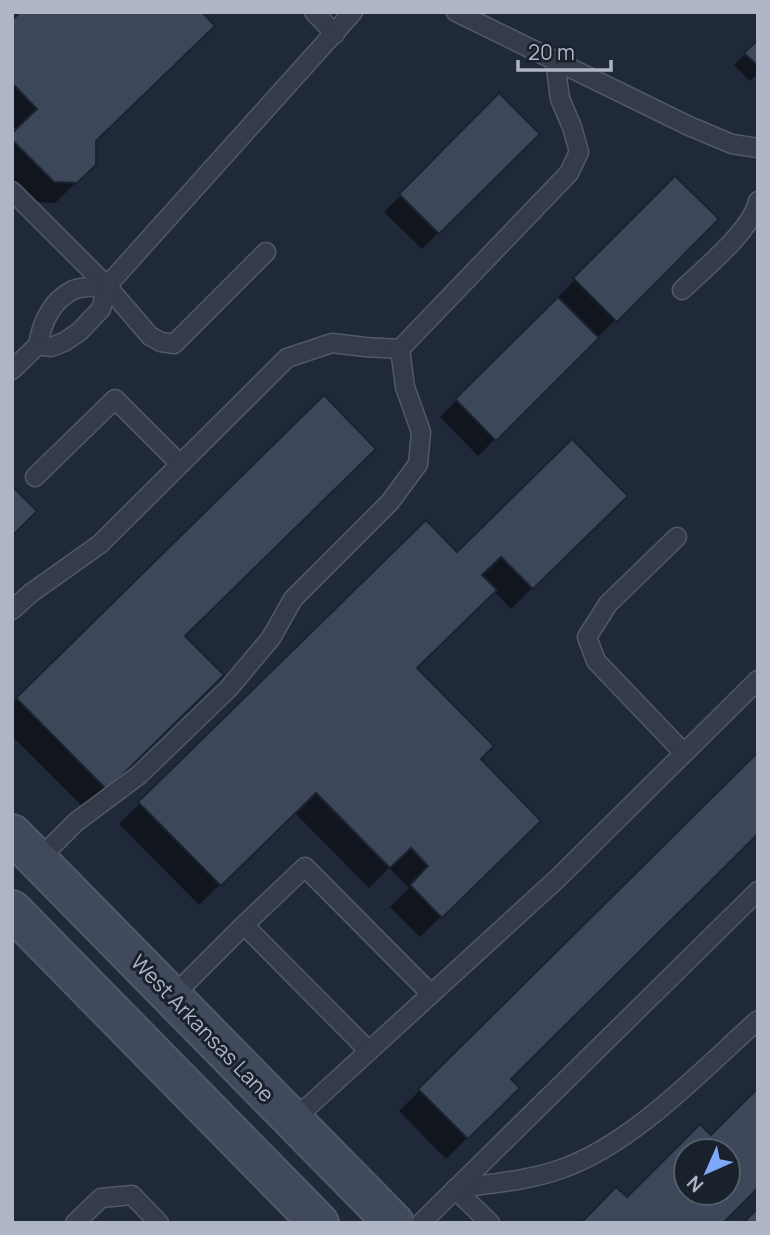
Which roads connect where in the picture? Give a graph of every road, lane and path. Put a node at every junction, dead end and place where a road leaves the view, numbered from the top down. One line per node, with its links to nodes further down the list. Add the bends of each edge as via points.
1 (314, 12): 4 (lane)
2 (353, 12): 4 (lane)
3 (456, 12): 5 (lane)
4 (335, 34): 10 (lane)
5 (555, 61): 6 (lane, via 689,126 732,144); 13 (lane, via 560,99 579,152 569,173)
6 (758, 148)
7 (12, 191): 10 (lane)
8 (758, 201): 11 (lane, via 756,211 734,240)
9 (266, 252): 10 (lane, via 174,344 150,336)
10 (107, 286): 12 (lane, via 101,309 79,332 51,347); 12 (lane, via 75,289 53,305)
11 (682, 290)
12 (38, 345): 14 (lane)
13 (400, 349): 15 (lane, via 332,342 288,358); 21 (lane, via 405,387 421,432 418,464 390,502 293,599 271,638 229,688 139,775 76,822)
14 (12, 370)
15 (180, 464): 16 (lane, via 115,399); 18 (lane, via 100,544)
16 (35, 477)
17 (677, 537): 20 (lane, via 608,604 587,637 596,661)
18 (12, 610)
19 (758, 680): 20 (lane)
20 (684, 753): 25 (lane, via 558,878)
21 (25, 847): 26 (main road, West Arkansas Lane)
22 (758, 891): 31 (lane)
23 (12, 910): 30 (main road)
24 (244, 925): 25 (lane, via 305,867); 26 (lane); 28 (lane)
25 (431, 994): 28 (lane)
26 (172, 997): 29 (main road, West Arkansas Lane)
27 (758, 1020): 31 (lane, via 654,1114 594,1154 561,1169)
28 (369, 1051): 29 (lane)
29 (292, 1120): 30 (main road); 35 (main road, West Arkansas Lane)
30 (255, 1157): 34 (main road)
31 (455, 1189): 36 (lane); 37 (lane)
32 (75, 1223): 33 (lane, via 101,1198 132,1195)
33 (159, 1223)
34 (319, 1223)
35 (394, 1223)
36 (421, 1223)
37 (489, 1223)

